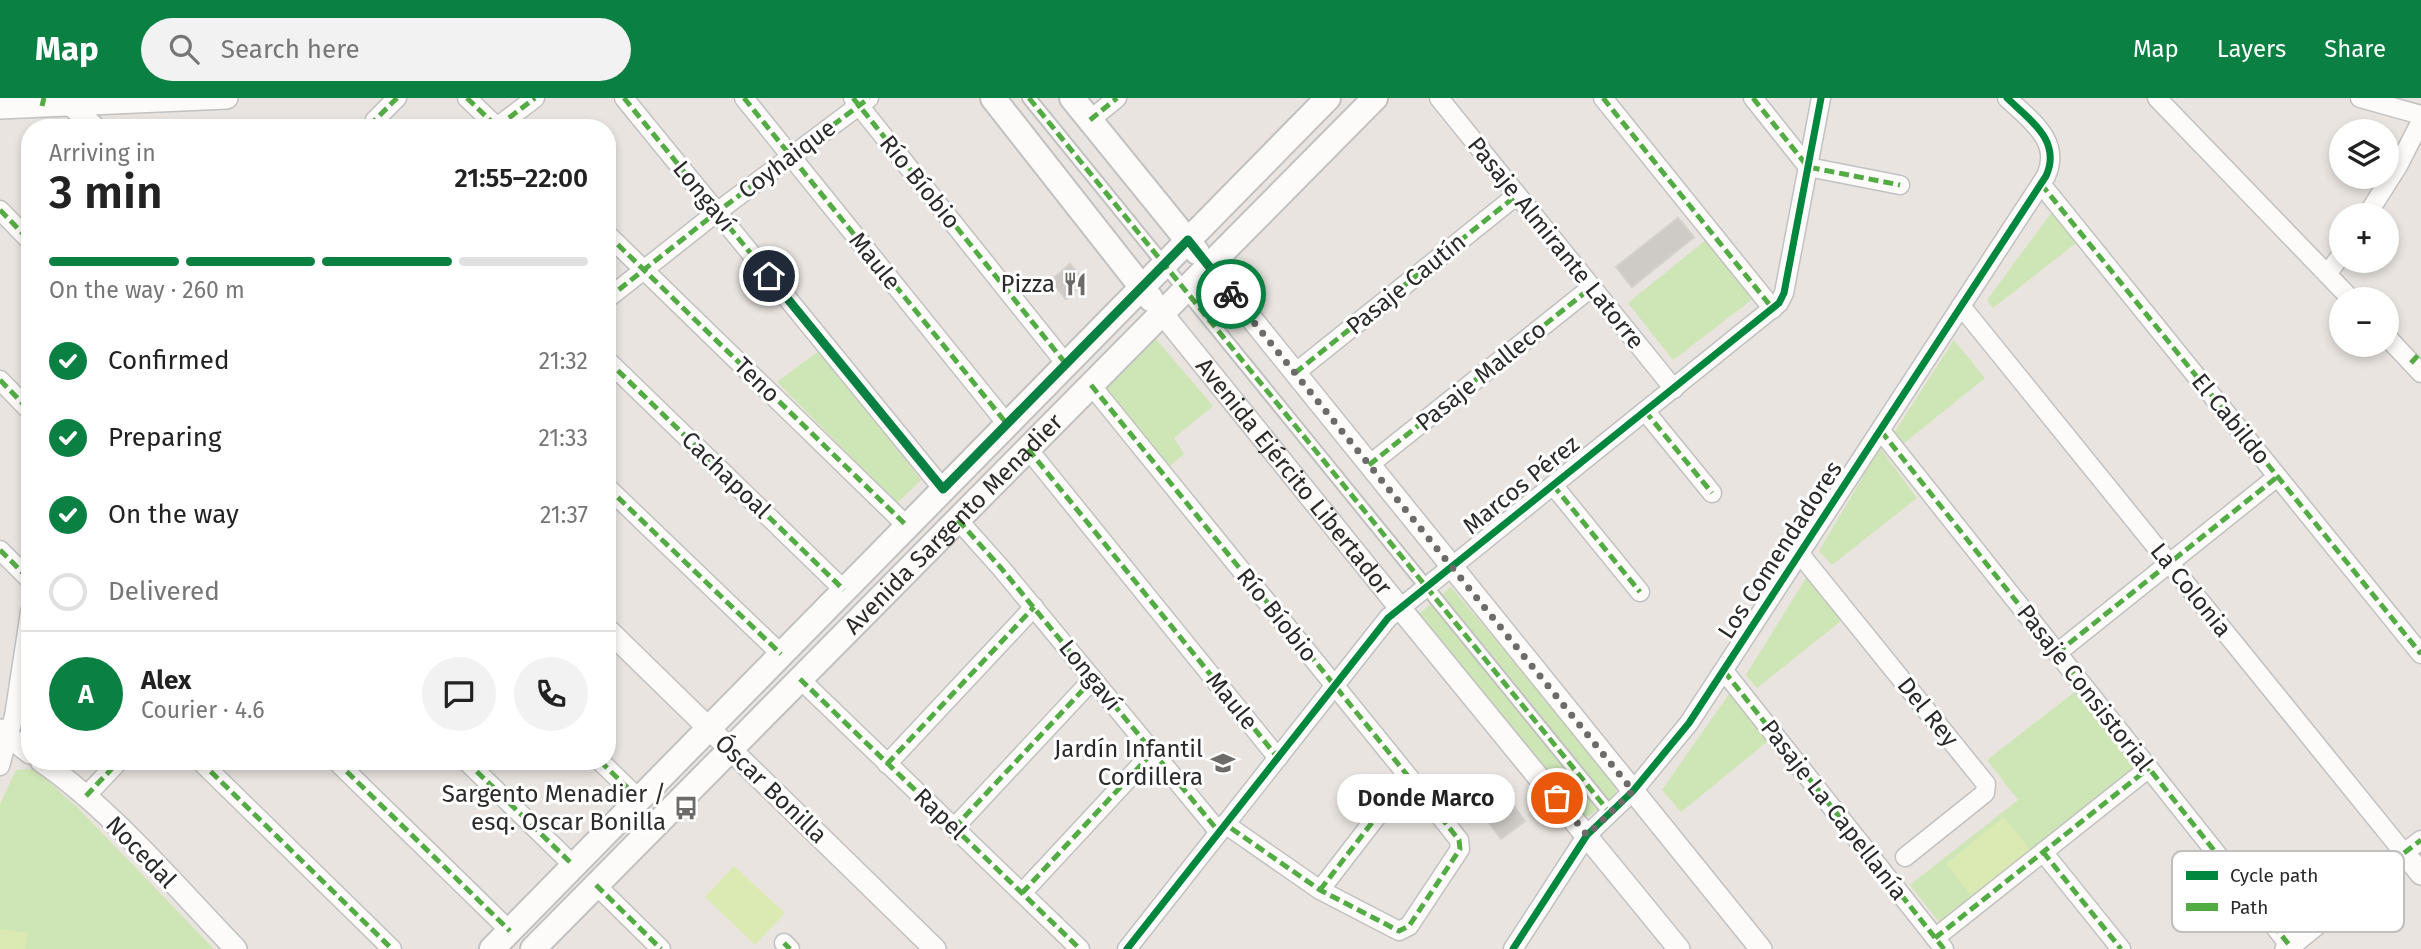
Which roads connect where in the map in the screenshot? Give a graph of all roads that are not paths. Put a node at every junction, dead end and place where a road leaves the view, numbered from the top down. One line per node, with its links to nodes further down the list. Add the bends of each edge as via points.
1 (227, 98): 22 (street)
2 (397, 98): 26 (street)
3 (467, 98): 27 (street)
4 (535, 98): 28 (street)
5 (624, 98): 38 (street, Longaví)
6 (744, 98): 31 (street, Maule)
7 (993, 98): 47 (main road, Avenida Ejército Libertador)
8 (1029, 98): 42 (street)
9 (1072, 98): 29 (main road)
10 (1117, 98): 29 (street)
11 (1328, 98): 40 (main road, Avenida Sargento Menadier)
12 (1375, 98): 43 (main road, Avenida Sargento Menadier)
13 (1439, 98): 35 (street, Pasaje Almirante Latorre)
14 (1603, 98): 53 (street)
15 (1753, 98): 32 (street)
16 (1821, 98): 32 (street, Marcos Pérez)
17 (2007, 98): 33 (street, Los Comendadores, via 2046,136 2051,154)
18 (2157, 98): 46 (street)
19 (2360, 98): 24 (street)
20 (860, 101): 31 (street, Coyhaique); 57 (street, Río Bíobio)
21 (43, 102): 22 (street); 23 (street)
22 (71, 105): 25 (street)
23 (0, 108)
24 (2421, 115)
25 (86, 119)
26 (376, 119)
27 (489, 119)
28 (507, 119)
29 (1090, 120): 40 (main road)
30 (2421, 121): 36 (street)
31 (791, 156): 38 (street, Coyhaique); 65 (street, Maule)
32 (1808, 167): 34 (street); 53 (street, Marcos Pérez, via 1784,293)
33 (2041, 184): 52 (street, Los Comendadores); 69 (street, El Cabildo)
34 (1900, 185)
35 (1517, 195): 48 (street, Pasaje Almirante Latorre); 59 (street, Pasaje Cautín)
36 (2375, 203)
37 (0, 210): 39 (street)
38 (717, 212): 44 (street, Coyhaique); 71 (street, Longaví)
39 (21, 232)
40 (1188, 240): 42 (main road, Avenida Sargento Menadier); 43 (main road)
41 (616, 243): 44 (street, Teno)
42 (1164, 264): 47 (main road, Avenida Sargento Menadier); 50 (street)
43 (1209, 266): 50 (main road, Avenida Sargento Menadier); 59 (street)
44 (644, 270): 51 (street, Coyhaique); 75 (street, Teno)
45 (2329, 271): 46 (street)
46 (2327, 274): 49 (street)
47 (1142, 287): 54 (main road, Avenida Ejército Libertador); 57 (main road, Avenida Sargento Menadier)
48 (1592, 287): 62 (street, Pasaje Almirante Latorre); 68 (street, Pasaje Malleco)
49 (2339, 287)
50 (1185, 290): 54 (main road, Avenida Sargento Menadier); 81 (street)
51 (616, 292)
52 (1961, 306): 66 (street, Los Comendadores); 78 (street, La Colonia)
53 (1773, 309): 62 (street, Marcos Pérez)
54 (1162, 313): 61 (main road, Avenida Sargento Menadier); 85 (street, Avenida Ejército Libertador)
55 (2399, 347): 56 (street)
56 (2418, 363)
57 (1066, 364): 65 (main road, Avenida Sargento Menadier)
58 (616, 369): 82 (street, Cachapoal)
59 (1295, 373): 68 (street)
60 (0, 380): 63 (street)
61 (1091, 385): 67 (main road, Avenida Sargento Menadier); 94 (street, Río Bíobio)
62 (1674, 388): 64 (street, Marcos Pérez)
63 (21, 402)
64 (1645, 411): 70 (street, Marcos Pérez); 72 (street)
65 (1007, 424): 71 (main road, Avenida Sargento Menadier)
66 (1881, 431): 77 (street, Los Comendadores); 87 (street, Pasaje Consistorial)
67 (1028, 449): 74 (main road, Avenida Sargento Menadier); 100 (street, Maule)
68 (1369, 465): 79 (street)
69 (2277, 477): 78 (street); 90 (street, El Cabildo)
70 (1553, 485): 79 (street, Marcos Pérez); 83 (street)
71 (943, 489): 75 (main road, Avenida Sargento Menadier)
72 (1712, 493)
73 (616, 496): 89 (street)
74 (958, 520): 84 (street, Longaví); 92 (main road, Avenida Sargento Menadier)
75 (906, 526): 82 (main road, Avenida Sargento Menadier)
76 (0, 550): 80 (street)
77 (1800, 554): 91 (street, Los Comendadores); 123 (street, Del Rey, via 1986,784 1985,793)
78 (2169, 564): 87 (street); 120 (street, La Colonia)
79 (1451, 566): 81 (street, Marcos Pérez); 111 (street)
80 (21, 571)
81 (1426, 587): 85 (street, Marcos Pérez); 114 (street)
82 (844, 590): 89 (main road, Avenida Sargento Menadier)
83 (1640, 593)
84 (1034, 607): 93 (street, Longaví); 101 (street)
85 (1400, 608): 94 (street, Marcos Pérez); 117 (street, Avenida Ejército Libertador)
86 (616, 638): 95 (street, Óscar Bonilla)
87 (2057, 653): 103 (street, Pasaje Consistorial)
88 (21, 654): 96 (street)
89 (780, 654): 95 (main road, Avenida Sargento Menadier)
90 (2421, 654)
91 (1724, 671): 111 (street, Los Comendadores, via 1683,731); 133 (street, Pasaje La Capellanía)
92 (800, 679): 98 (main road, Avenida Sargento Menadier); 101 (street, Rapel)
93 (1093, 679): 99 (street, Longaví); 115 (street)
94 (1334, 686): 100 (street, Marcos Pérez); 110 (street, Río Bíobio)
95 (708, 727): 98 (street, Óscar Bonilla); 113 (main road, Avenida Sargento Menadier)
96 (4, 734): 97 (street); 102 (street)
97 (21, 746)
98 (731, 749): 126 (main road, Avenida Sargento Menadier); 140 (street, Óscar Bonilla)
99 (1153, 752): 116 (street, Longaví); 128 (street)
100 (1278, 758): 116 (street, Marcos Pérez)
101 (887, 764): 115 (street, Rapel)
102 (0, 766)
103 (2149, 768): 119 (street, Pasaje Consistorial); 121 (street)
104 (53, 770): 112 (street, Nocedal)
105 (111, 770): 112 (street)
106 (209, 770): 136 (street)
107 (345, 770): 130 (street)
108 (475, 770): 124 (street)
109 (609, 770): 113 (street)
110 (1408, 776): 127 (street); 129 (street, Río Bíobio, via 1461,846)
111 (1633, 791): 114 (street, Los Comendadores); 145 (street)
112 (86, 796): 135 (street, Nocedal)
113 (639, 799): 124 (main road, Avenida Sargento Menadier)
114 (1610, 813): 117 (street, Los Comendadores)
115 (954, 828): 128 (street, Rapel)
116 (1222, 828): 127 (street, Longaví); 142 (street, Marcos Pérez)
117 (1587, 835): 143 (street, Los Comendadores); 144 (street, Avenida Ejército Libertador)
118 (2421, 840): 122 (street)
119 (2213, 851)
120 (2402, 851)
121 (2043, 852): 133 (street); 146 (street)
122 (2404, 853): 125 (street, La Colonia)
123 (1905, 858)
124 (573, 865): 130 (main road, Avenida Sargento Menadier)
125 (2421, 874)
126 (596, 885): 138 (main road, Avenida Sargento Menadier); 139 (street)
127 (1320, 890): 129 (street, Longaví)
128 (1022, 893): 141 (street, Rapel)
129 (1403, 930)
130 (510, 931): 137 (main road, Avenida Sargento Menadier)
131 (2276, 932): 134 (street, Pasaje Consistorial)
132 (2308, 932): 134 (street)
133 (1940, 943)
134 (2288, 948)
135 (236, 949)
136 (393, 949)
137 (492, 949)
138 (533, 949)
139 (661, 949)
140 (935, 949)
141 (1080, 949)
142 (1127, 949)
143 (1513, 949)
144 (1679, 949)
145 (1761, 949)
146 (2121, 949)

